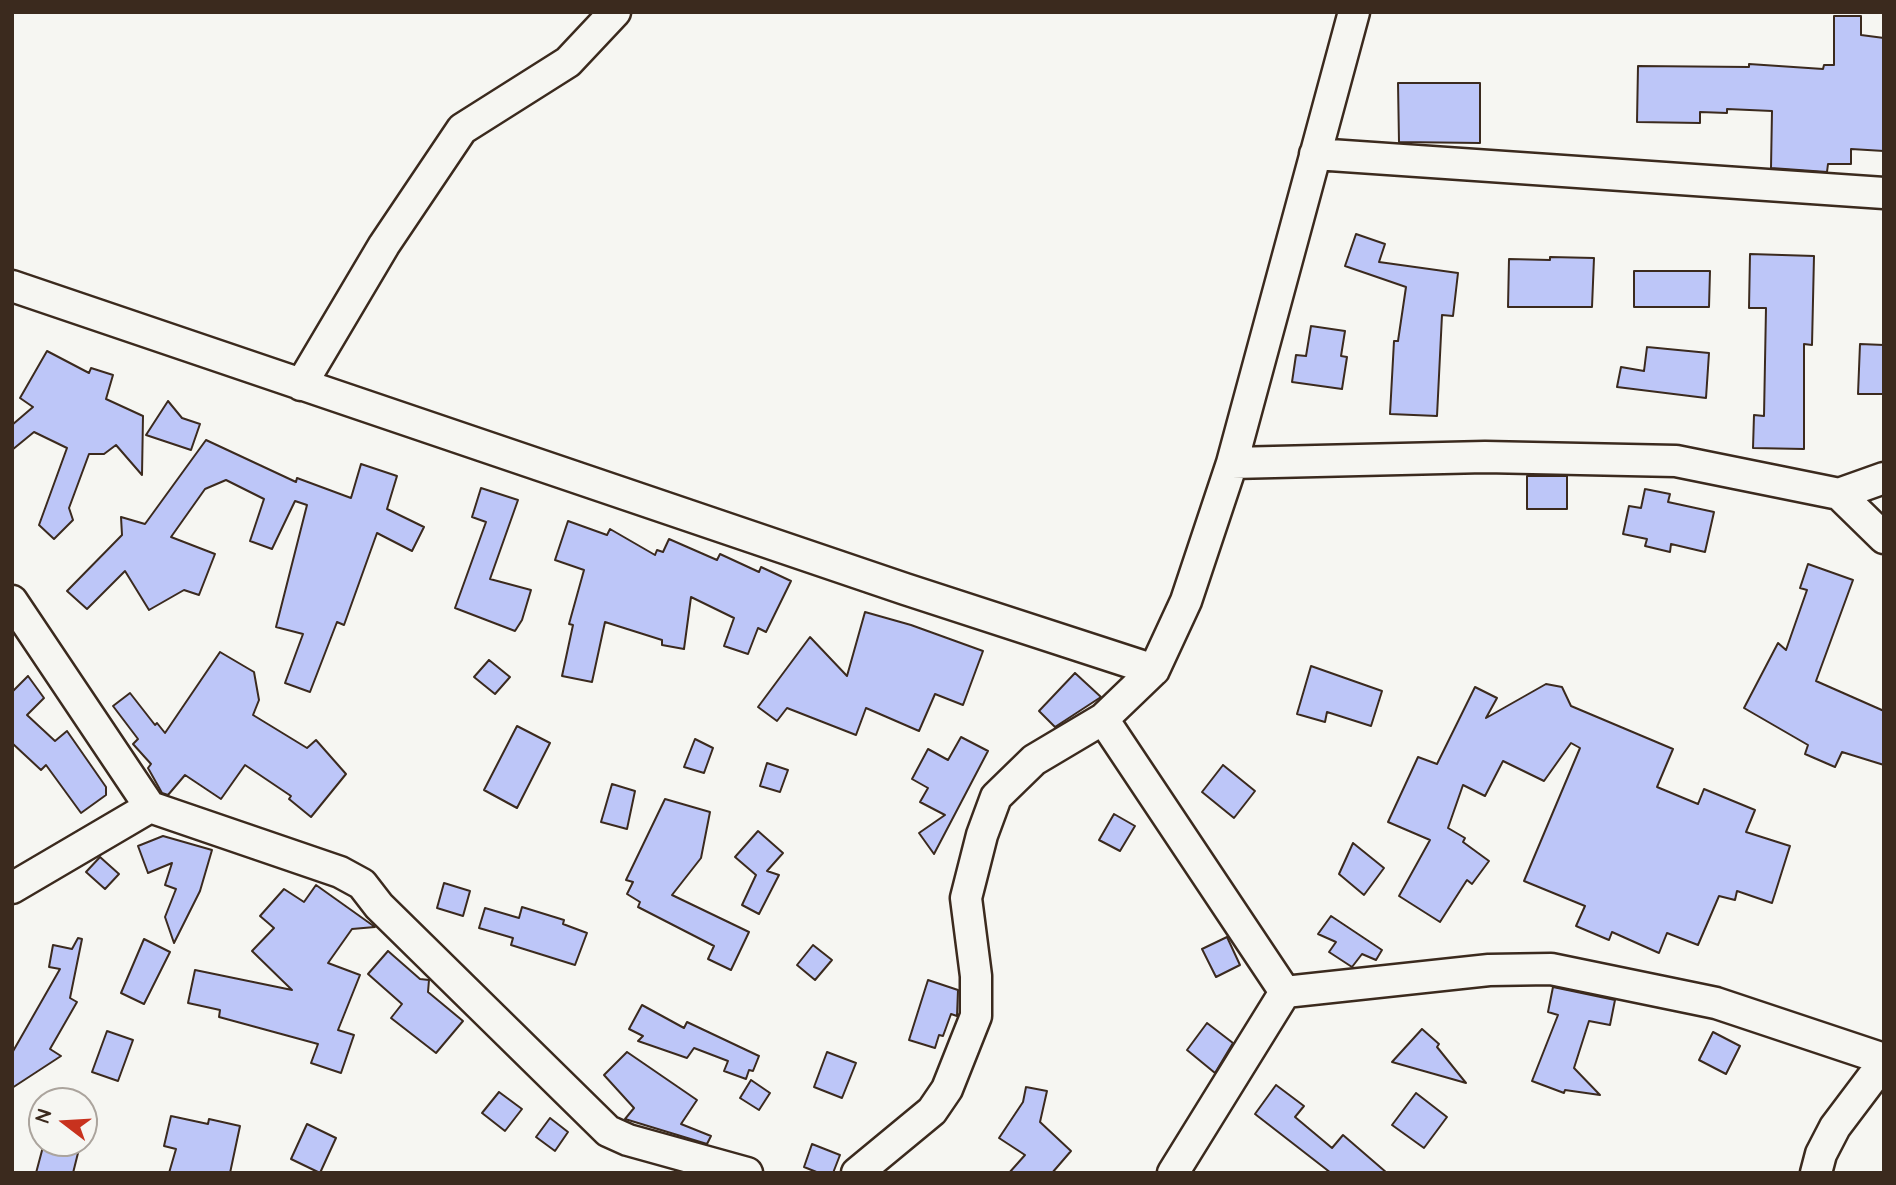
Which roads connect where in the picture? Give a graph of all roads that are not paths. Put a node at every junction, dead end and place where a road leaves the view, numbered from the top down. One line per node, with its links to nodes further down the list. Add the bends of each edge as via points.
1 (615, 12): 6 (street, via 568,62 462,129 384,245)
2 (1354, 12): 3 (street)
3 (1315, 154): 4 (street); 7 (street)
4 (1884, 193)
5 (12, 286): 6 (street)
6 (301, 385): 12 (street)
7 (1232, 463): 9 (street, via 1485,457 1676,461); 12 (street, via 1186,601)
8 (1884, 478): 9 (street)
9 (1839, 495): 10 (street)
10 (1884, 538)
11 (12, 601): 14 (street)
12 (1154, 670): 13 (street)
13 (1103, 719): 16 (street); 19 (street, via 1034,760 996,797 966,898 976,1016 947,1088 932,1111)
14 (150, 807): 15 (street); 18 (street, via 340,872 362,884 379,906 608,1130 628,1140)
15 (12, 888)
16 (1285, 992): 17 (street, via 1489,970 1551,969 1716,1003); 20 (street)
17 (1884, 1060): 21 (street, via 1835,1126)
18 (747, 1173)
19 (857, 1173)
20 (1173, 1173)
21 (1816, 1173)

